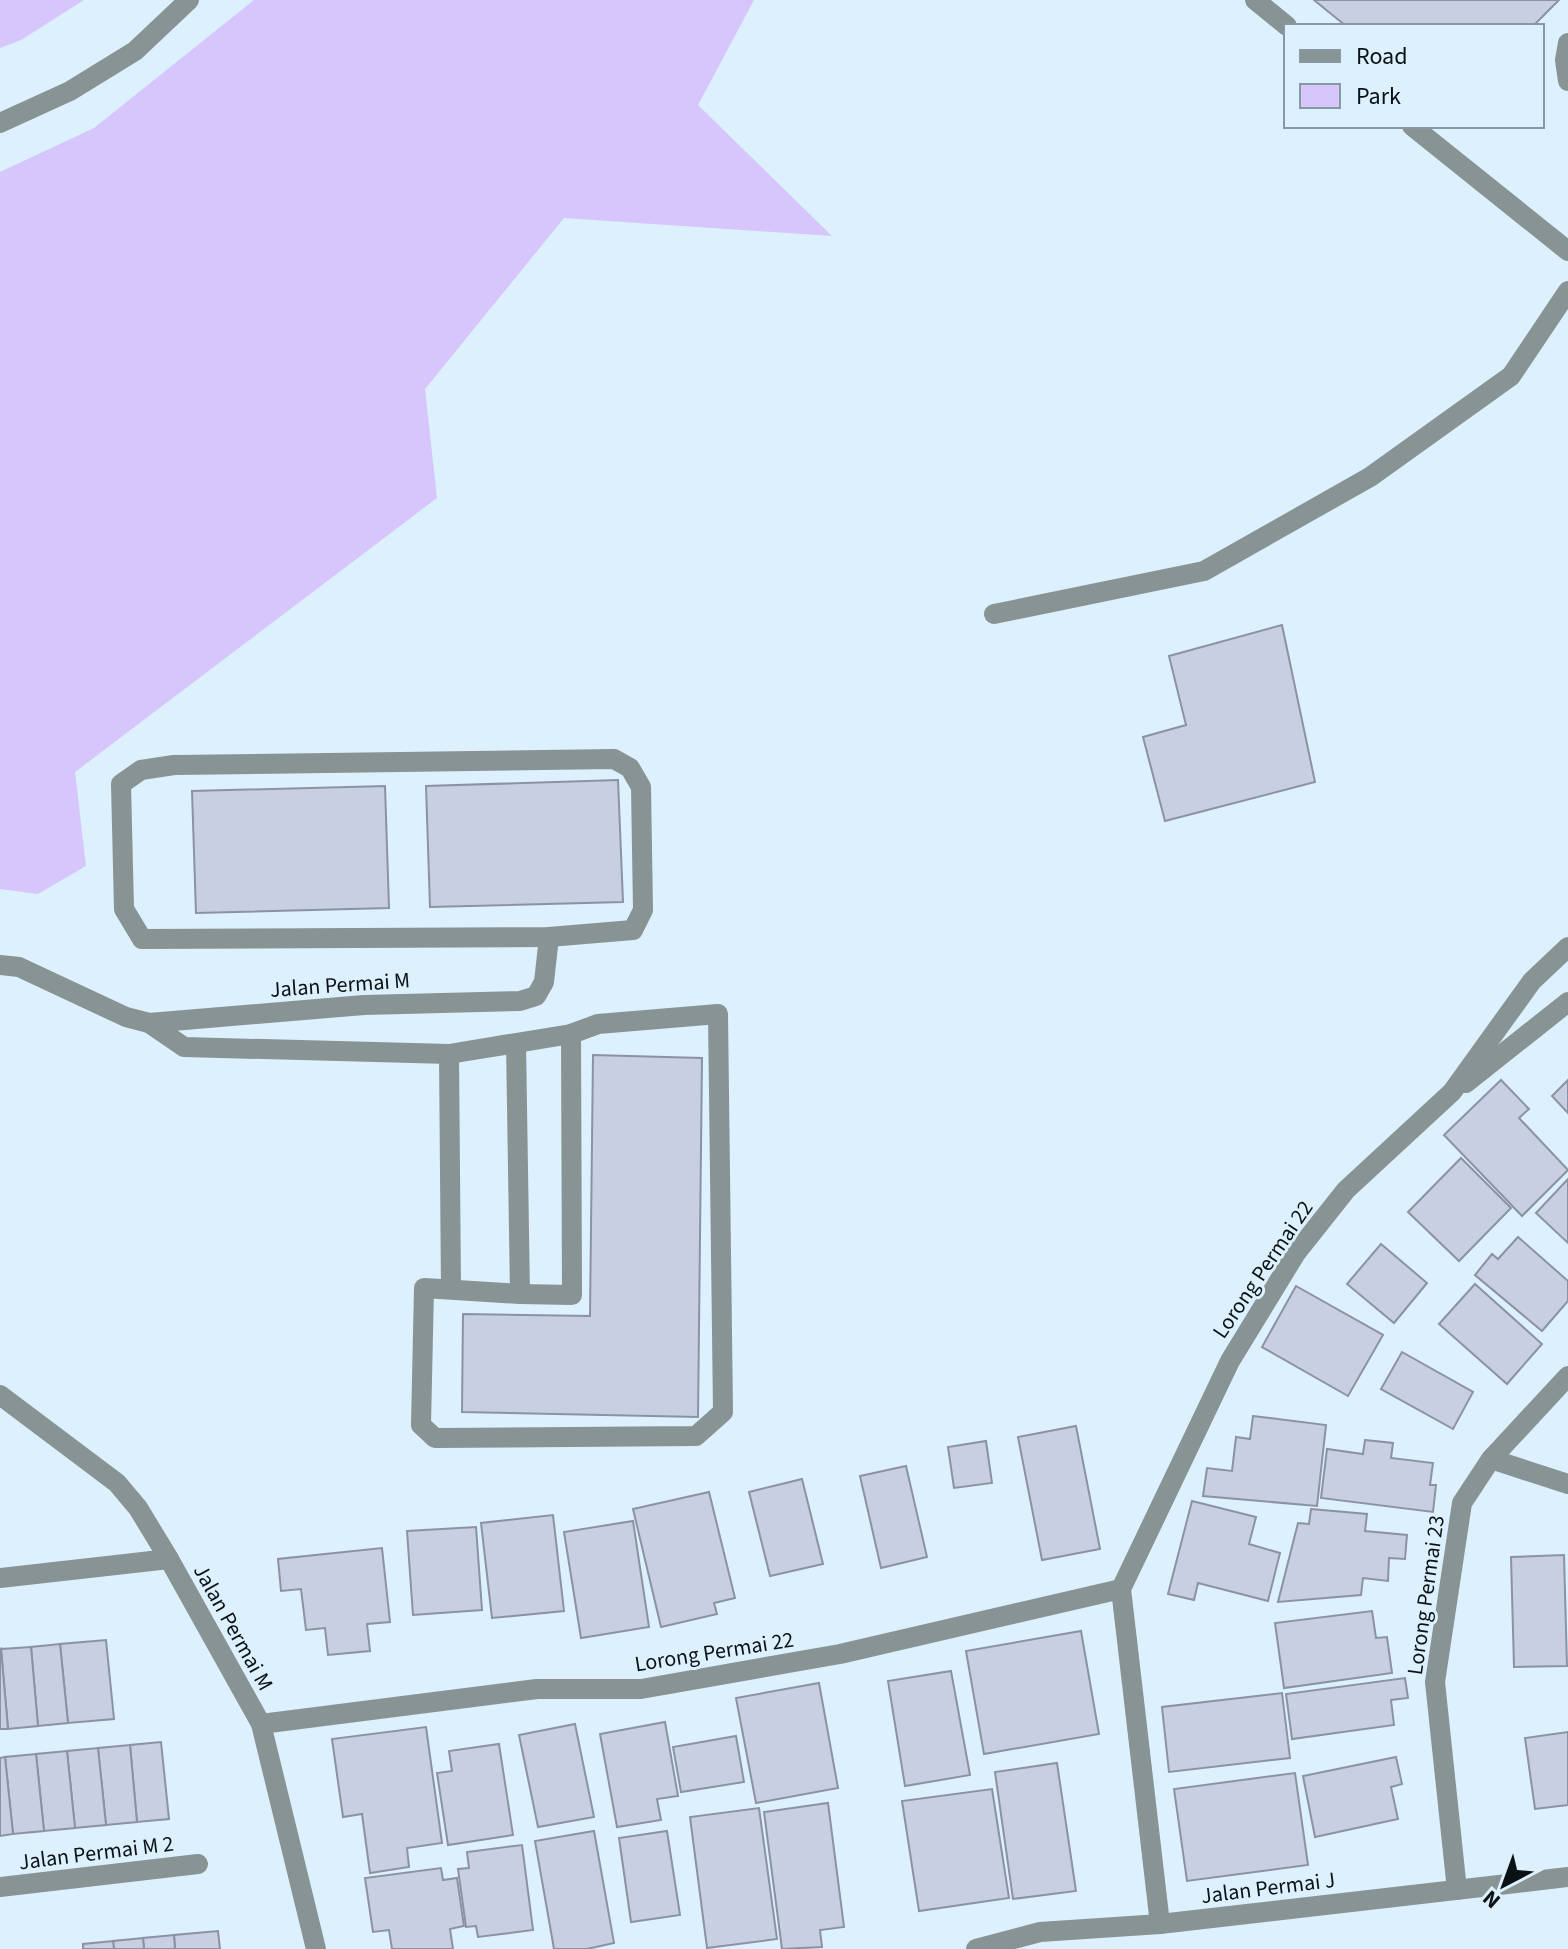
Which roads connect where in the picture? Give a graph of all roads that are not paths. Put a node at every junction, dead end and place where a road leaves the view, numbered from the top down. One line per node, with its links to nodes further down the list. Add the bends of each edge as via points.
1 (189, 0): 6 (street, via 135,51 70,91)
2 (1255, 0): 3 (street)
3 (1285, 24)
4 (1568, 43): 5 (street)
5 (1568, 81)
6 (0, 123)
7 (1414, 128): 8 (street)
8 (1568, 251)
9 (1568, 291): 10 (street, via 1511,376 1370,477 1204,571)
10 (994, 614)
11 (549, 937): 11 (street, via 633,930 643,910 641,787 630,768 614,759 174,765 141,770 121,784 124,909 142,939); 15 (street, Jalan Permai M, via 544,982 536,996 520,1001 364,1005)
12 (1568, 947): 19 (street, Lorong Permai 22, via 1532,981)
13 (0, 965): 15 (street, Jalan Permai M, via 19,967)
14 (1568, 1002): 19 (street)
15 (149, 1023): 18 (street, via 184,1047)
16 (571, 1034): 17 (street); 20 (street, via 598,1024 718,1014 723,1412 696,1436 435,1438 421,1425 424,1288); 21 (street, via 572,1295)
17 (516, 1043): 18 (street); 21 (street)
18 (449, 1054): 20 (street)
19 (1452, 1092): 28 (street, Lorong Permai 22, via 1346,1190 1296,1253 1230,1361)
20 (451, 1289): 21 (street)
21 (520, 1294)
22 (1568, 1376): 24 (street, Lorong Permai 23)
23 (0, 1395): 26 (street, Jalan Permai M, via 117,1483)
24 (1491, 1459): 25 (street); 33 (street, Lorong Permai 23, via 1462,1503 1435,1682)
25 (1568, 1484)
26 (169, 1559): 27 (street); 29 (street, Jalan Permai M)
27 (0, 1578)
28 (1121, 1589): 29 (street, Lorong Permai 22, via 840,1654 641,1689 537,1689); 34 (street)
29 (261, 1724): 35 (street, Jalan Permai M)
30 (198, 1864): 32 (street, Jalan Permai M 2)
31 (1568, 1877): 33 (street, Jalan Permai J)
32 (0, 1887)
33 (1457, 1890): 34 (street, Jalan Permai J)
34 (1160, 1924): 36 (street, Jalan Permai J, via 1040,1932)
35 (316, 1949)
36 (976, 1949)

